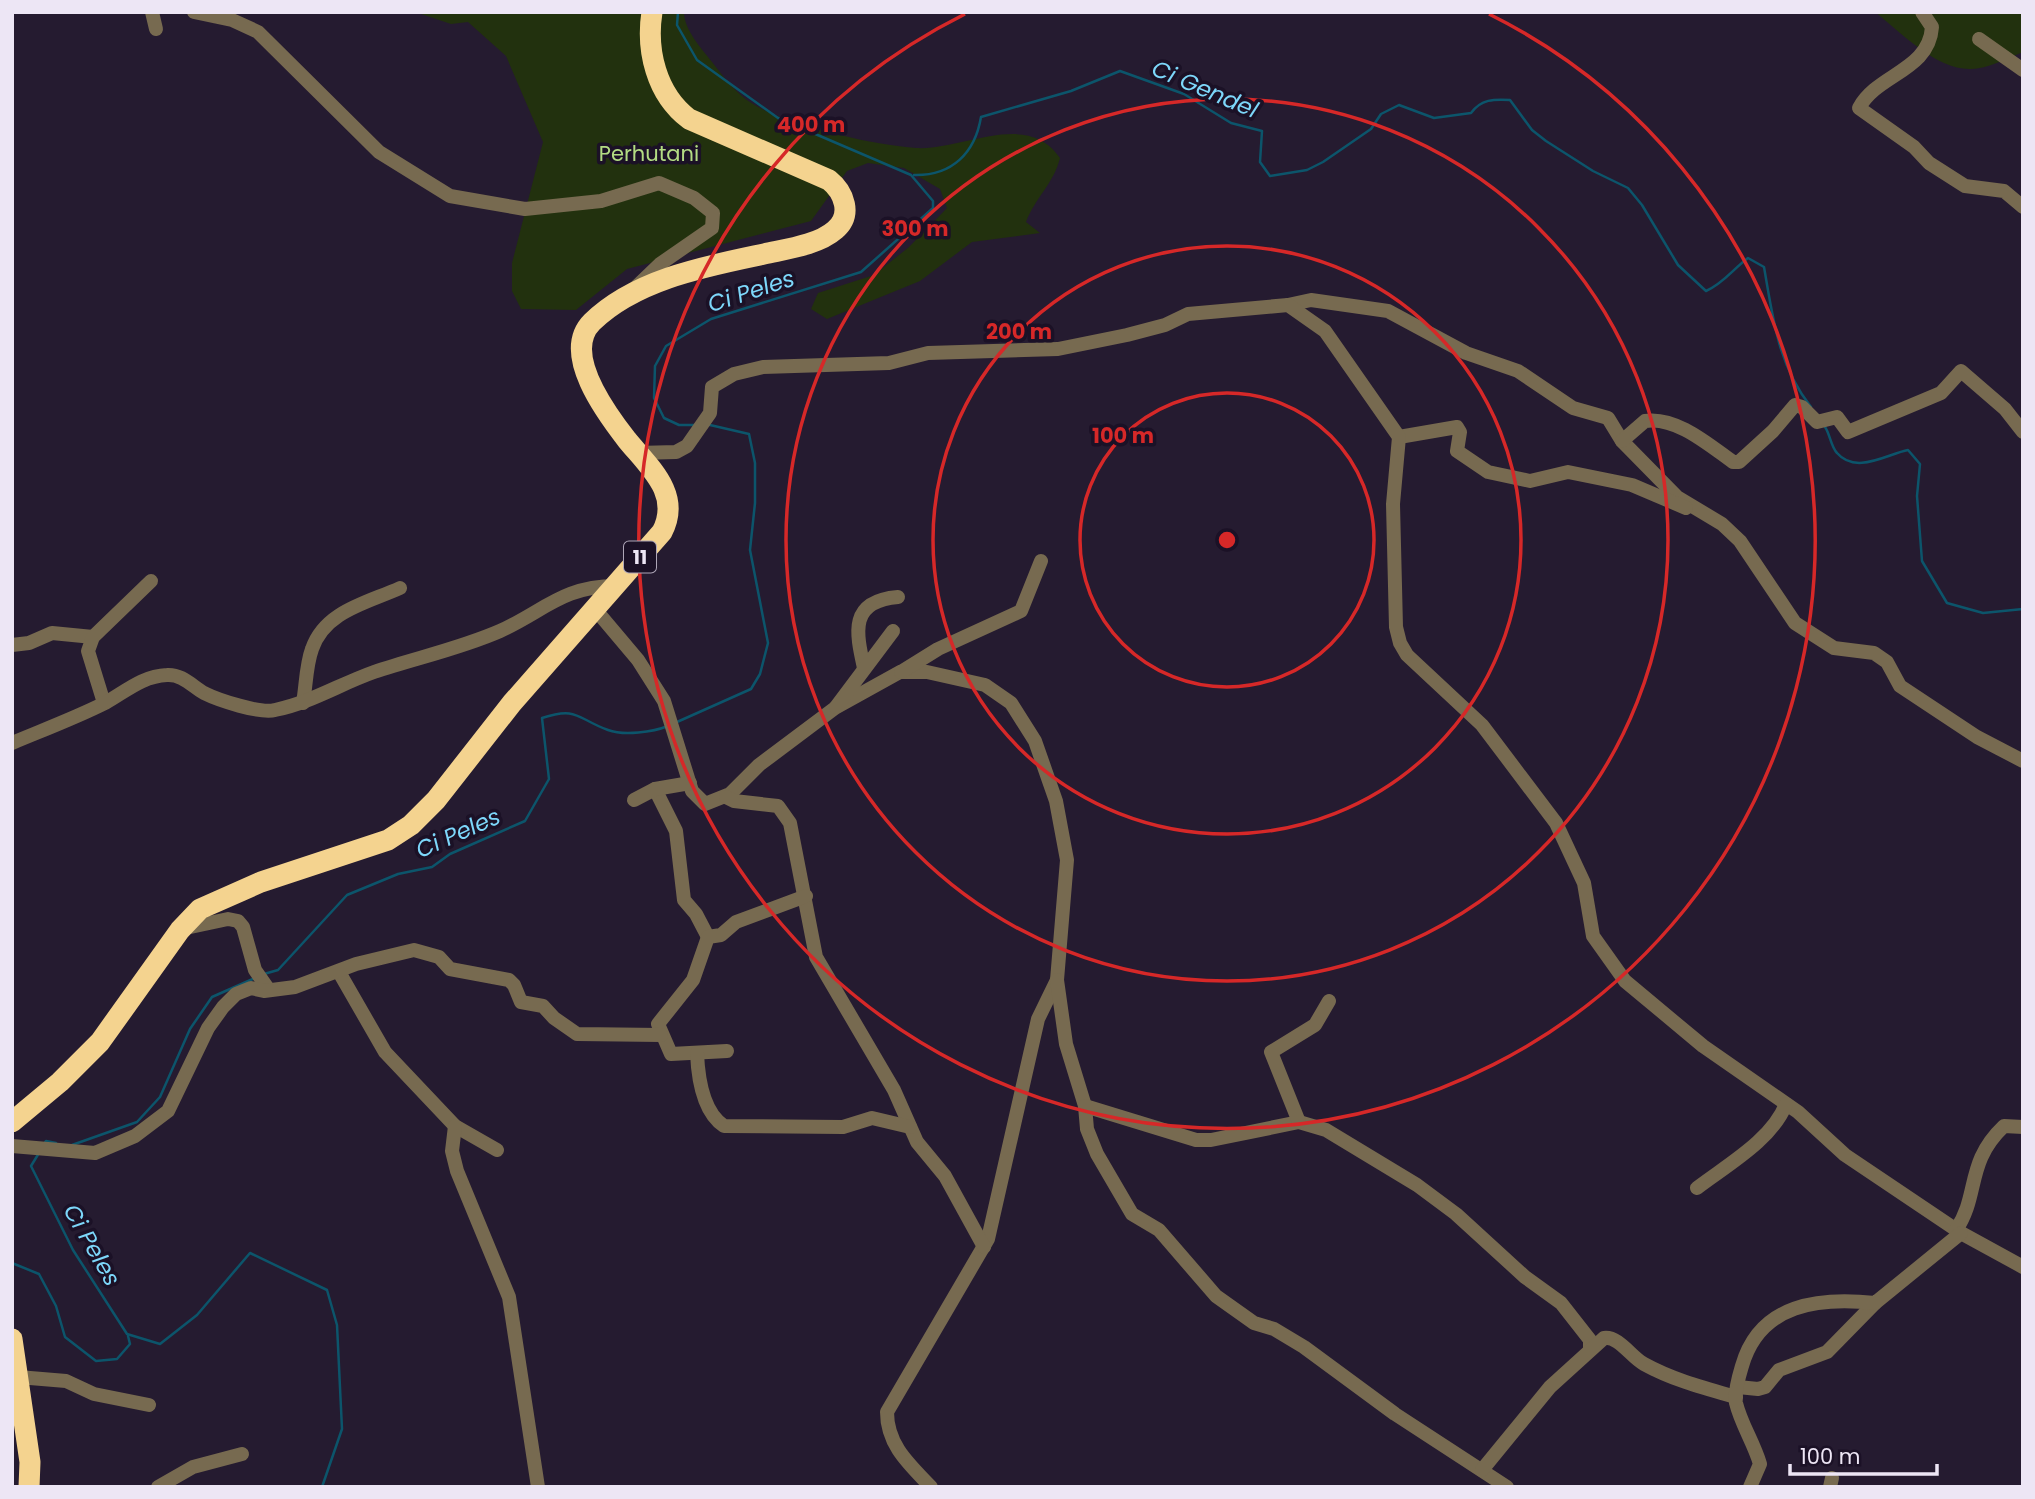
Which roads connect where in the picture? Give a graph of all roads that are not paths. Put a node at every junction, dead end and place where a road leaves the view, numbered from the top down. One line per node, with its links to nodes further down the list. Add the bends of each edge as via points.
1 (152, 12): 5 (street)
2 (194, 12): 9 (street, via 232,20 258,32 379,152 450,196 525,209 601,201 659,183 694,198 713,213 712,228 652,271)
3 (652, 12): 9 (highway, 11, via 648,40 652,61 683,114 829,180 843,196 846,209 834,231 815,239 684,274)
4 (1922, 12): 8 (street, via 1932,27 1928,46 1908,68 1873,89 1859,108 1965,186 2004,191)
5 (156, 29)
6 (1979, 39): 7 (street)
7 (2023, 70)
8 (2023, 207)
9 (631, 296): 14 (highway, 11, via 593,321 585,330 581,350 585,372)
10 (1289, 305): 12 (street, via 1325,331); 13 (street, via 1311,300 1388,311 1466,353 1518,372 1573,408 1608,418); 14 (street, via 1188,314 1165,325 1058,349 928,353 889,363 750,369 712,387 710,413 692,439 676,452)
11 (2023, 432): 13 (street, via 2005,409 1961,371 1941,393 1848,432 1837,417 1823,421 1794,405 1739,461 1733,462 1665,422 1646,421)
12 (1399, 437): 15 (street, via 1457,427 1457,451 1484,471 1530,481 1568,472 1632,485 1678,507); 46 (street, via 1393,504 1400,643 1407,655 1482,725 1556,824 1584,883 1593,936 1625,981 1703,1046)
13 (1622, 441): 15 (street, via 1677,497)
14 (638, 453): 18 (highway, 11, via 663,486 669,514 662,532)
15 (1694, 507): 31 (street, via 1740,541 1795,623 1834,648 1874,653 1887,662 1900,686)
16 (1041, 561): 26 (street, via 1021,611)
17 (152, 581): 23 (street)
18 (605, 586): 21 (highway, 11); 28 (street, via 569,592 474,642 371,673)
19 (400, 588): 28 (street, via 327,623 312,648)
20 (898, 597): 25 (street, via 867,609 857,623)
21 (591, 613): 32 (street, via 638,660 664,701); 37 (highway, 11, via 436,800 405,829 377,845 225,896 200,909)
22 (893, 631): 25 (street)
23 (93, 637): 24 (street, via 52,633); 27 (street, via 88,651)
24 (12, 645)
25 (864, 668): 29 (street)
26 (900, 672): 29 (street); 40 (street, via 927,672 985,685 1011,703 1035,741 1056,801 1067,860)
27 (104, 703): 28 (street, via 145,679 167,675 250,709 271,711); 30 (street)
28 (303, 703)
29 (835, 708): 34 (street, via 759,765)
30 (12, 743)
31 (2023, 761)
32 (690, 783): 33 (street); 34 (street, via 695,797 705,804)
33 (655, 789): 35 (street); 38 (street, via 676,831 684,900)
34 (726, 797): 36 (street, via 778,806 790,823)
35 (634, 800)
36 (806, 896): 38 (street); 51 (street, via 816,957 894,1090)
37 (180, 930): 41 (street, via 238,920); 48 (highway, 11, via 100,1042)
38 (708, 937): 43 (street, via 693,981 657,1024)
39 (339, 972): 41 (street, via 295,987); 43 (street, via 414,950 439,957 450,969 509,981 521,1002 543,1006 575,1034); 50 (street, via 385,1052)
40 (1057, 980): 47 (street, via 1066,1044); 57 (street, via 1038,1020)
41 (263, 982): 53 (street, via 236,994 223,1007 208,1028 169,1111 152,1125 95,1153)
42 (1329, 1001): 49 (street, via 1315,1025 1271,1052)
43 (661, 1035): 45 (street, via 671,1054)
44 (727, 1051): 45 (street)
45 (697, 1053): 51 (street, via 707,1103 714,1119 724,1126 843,1127 872,1118)
46 (1786, 1104): 55 (street, via 1765,1133); 56 (street, via 1844,1155)
47 (1085, 1106): 49 (street, via 1196,1140); 66 (street, via 1092,1142 1132,1214 1159,1230 1216,1296 1304,1348)
48 (12, 1122)
49 (1299, 1122): 61 (street, via 1326,1130 1418,1185 1456,1214 1561,1303 1590,1340)
50 (455, 1126): 54 (street); 69 (street, via 452,1151 457,1171 509,1297)
51 (910, 1127): 57 (street, via 921,1149 945,1176)
52 (2023, 1128): 56 (street, via 2004,1126 1987,1145 1973,1173)
53 (12, 1146)
54 (497, 1150)
55 (1697, 1188)
56 (1959, 1232): 58 (street); 59 (street)
57 (984, 1247): 70 (street, via 887,1412 894,1445)
58 (2023, 1268)
59 (1875, 1303): 63 (street, via 1827,1352 1779,1370 1765,1387); 63 (street, via 1821,1300 1783,1313 1748,1346)
60 (12, 1339): 62 (highway)
61 (1590, 1348): 63 (street, via 1609,1337 1641,1362 1674,1379); 66 (street, via 1550,1387)
62 (18, 1377): 64 (street, via 66,1381 94,1394); 67 (highway)
63 (1737, 1392): 72 (street, via 1760,1464)
64 (149, 1405)
65 (242, 1454): 68 (street, via 193,1468)
66 (1482, 1470): 71 (street)
67 (29, 1487)
68 (158, 1487)
69 (537, 1487)
70 (932, 1487)
71 (1507, 1487)
72 (1750, 1487)

